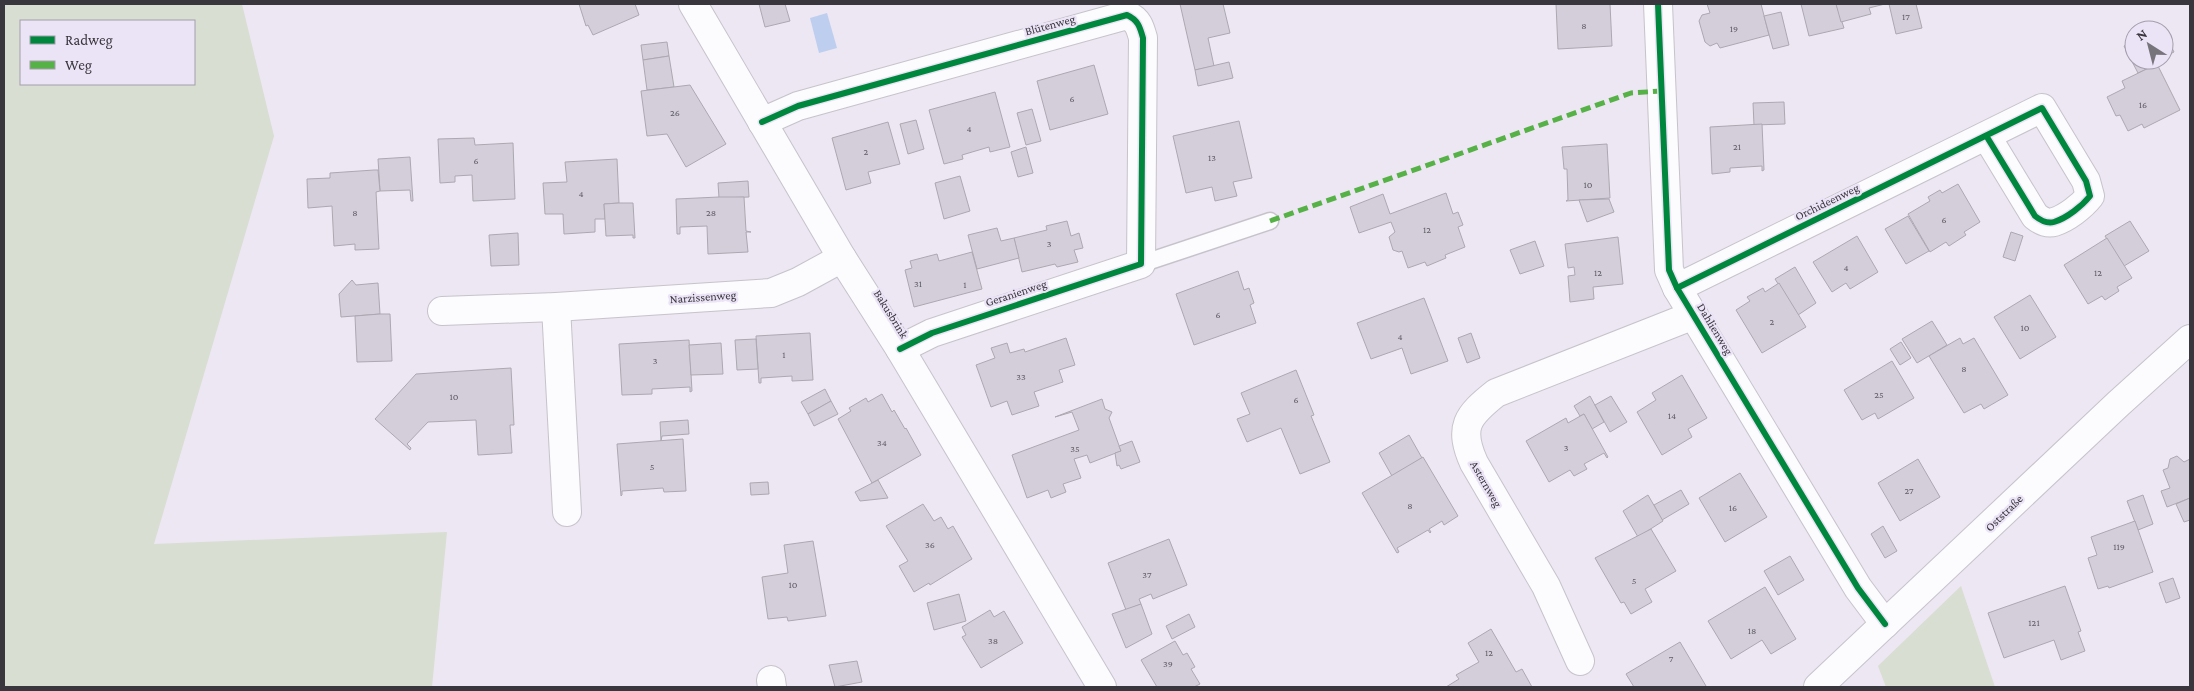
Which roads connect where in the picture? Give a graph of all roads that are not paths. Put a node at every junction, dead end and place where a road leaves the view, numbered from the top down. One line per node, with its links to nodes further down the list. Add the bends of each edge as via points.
1 (693, 4): 3 (street, Bakusbrink)
2 (1658, 4): 8 (street, Dahlienweg, via 1669,270)
3 (762, 122): 6 (street, Bakusbrink); 7 (street, Blütenweg, via 798,106 1127,15 1135,19 1143,38)
4 (1987, 137): 8 (street, Orchideenweg)
5 (1270, 221): 7 (lane, Geranienweg)
6 (842, 258): 9 (street, Narzissenweg, via 771,293); 13 (street, Bakusbrink)
7 (1141, 264): 13 (street, Geranienweg, via 932,332)
8 (1677, 288): 11 (street, Dahlienweg)
9 (556, 307): 10 (street, Narzissenweg); 14 (street)
10 (442, 311)
11 (1694, 315): 15 (street, Dahlienweg, via 1858,588); 16 (street, Asternweg, via 1496,394 1474,410 1466,429 1466,446 1474,463 1546,586)
12 (2190, 339): 15 (street, Oststraße)
13 (900, 349): 17 (street, Bakusbrink)
14 (567, 512)
15 (1885, 624): 18 (street, Oststraße)
16 (1580, 661)
17 (1102, 687)
18 (1818, 687)

